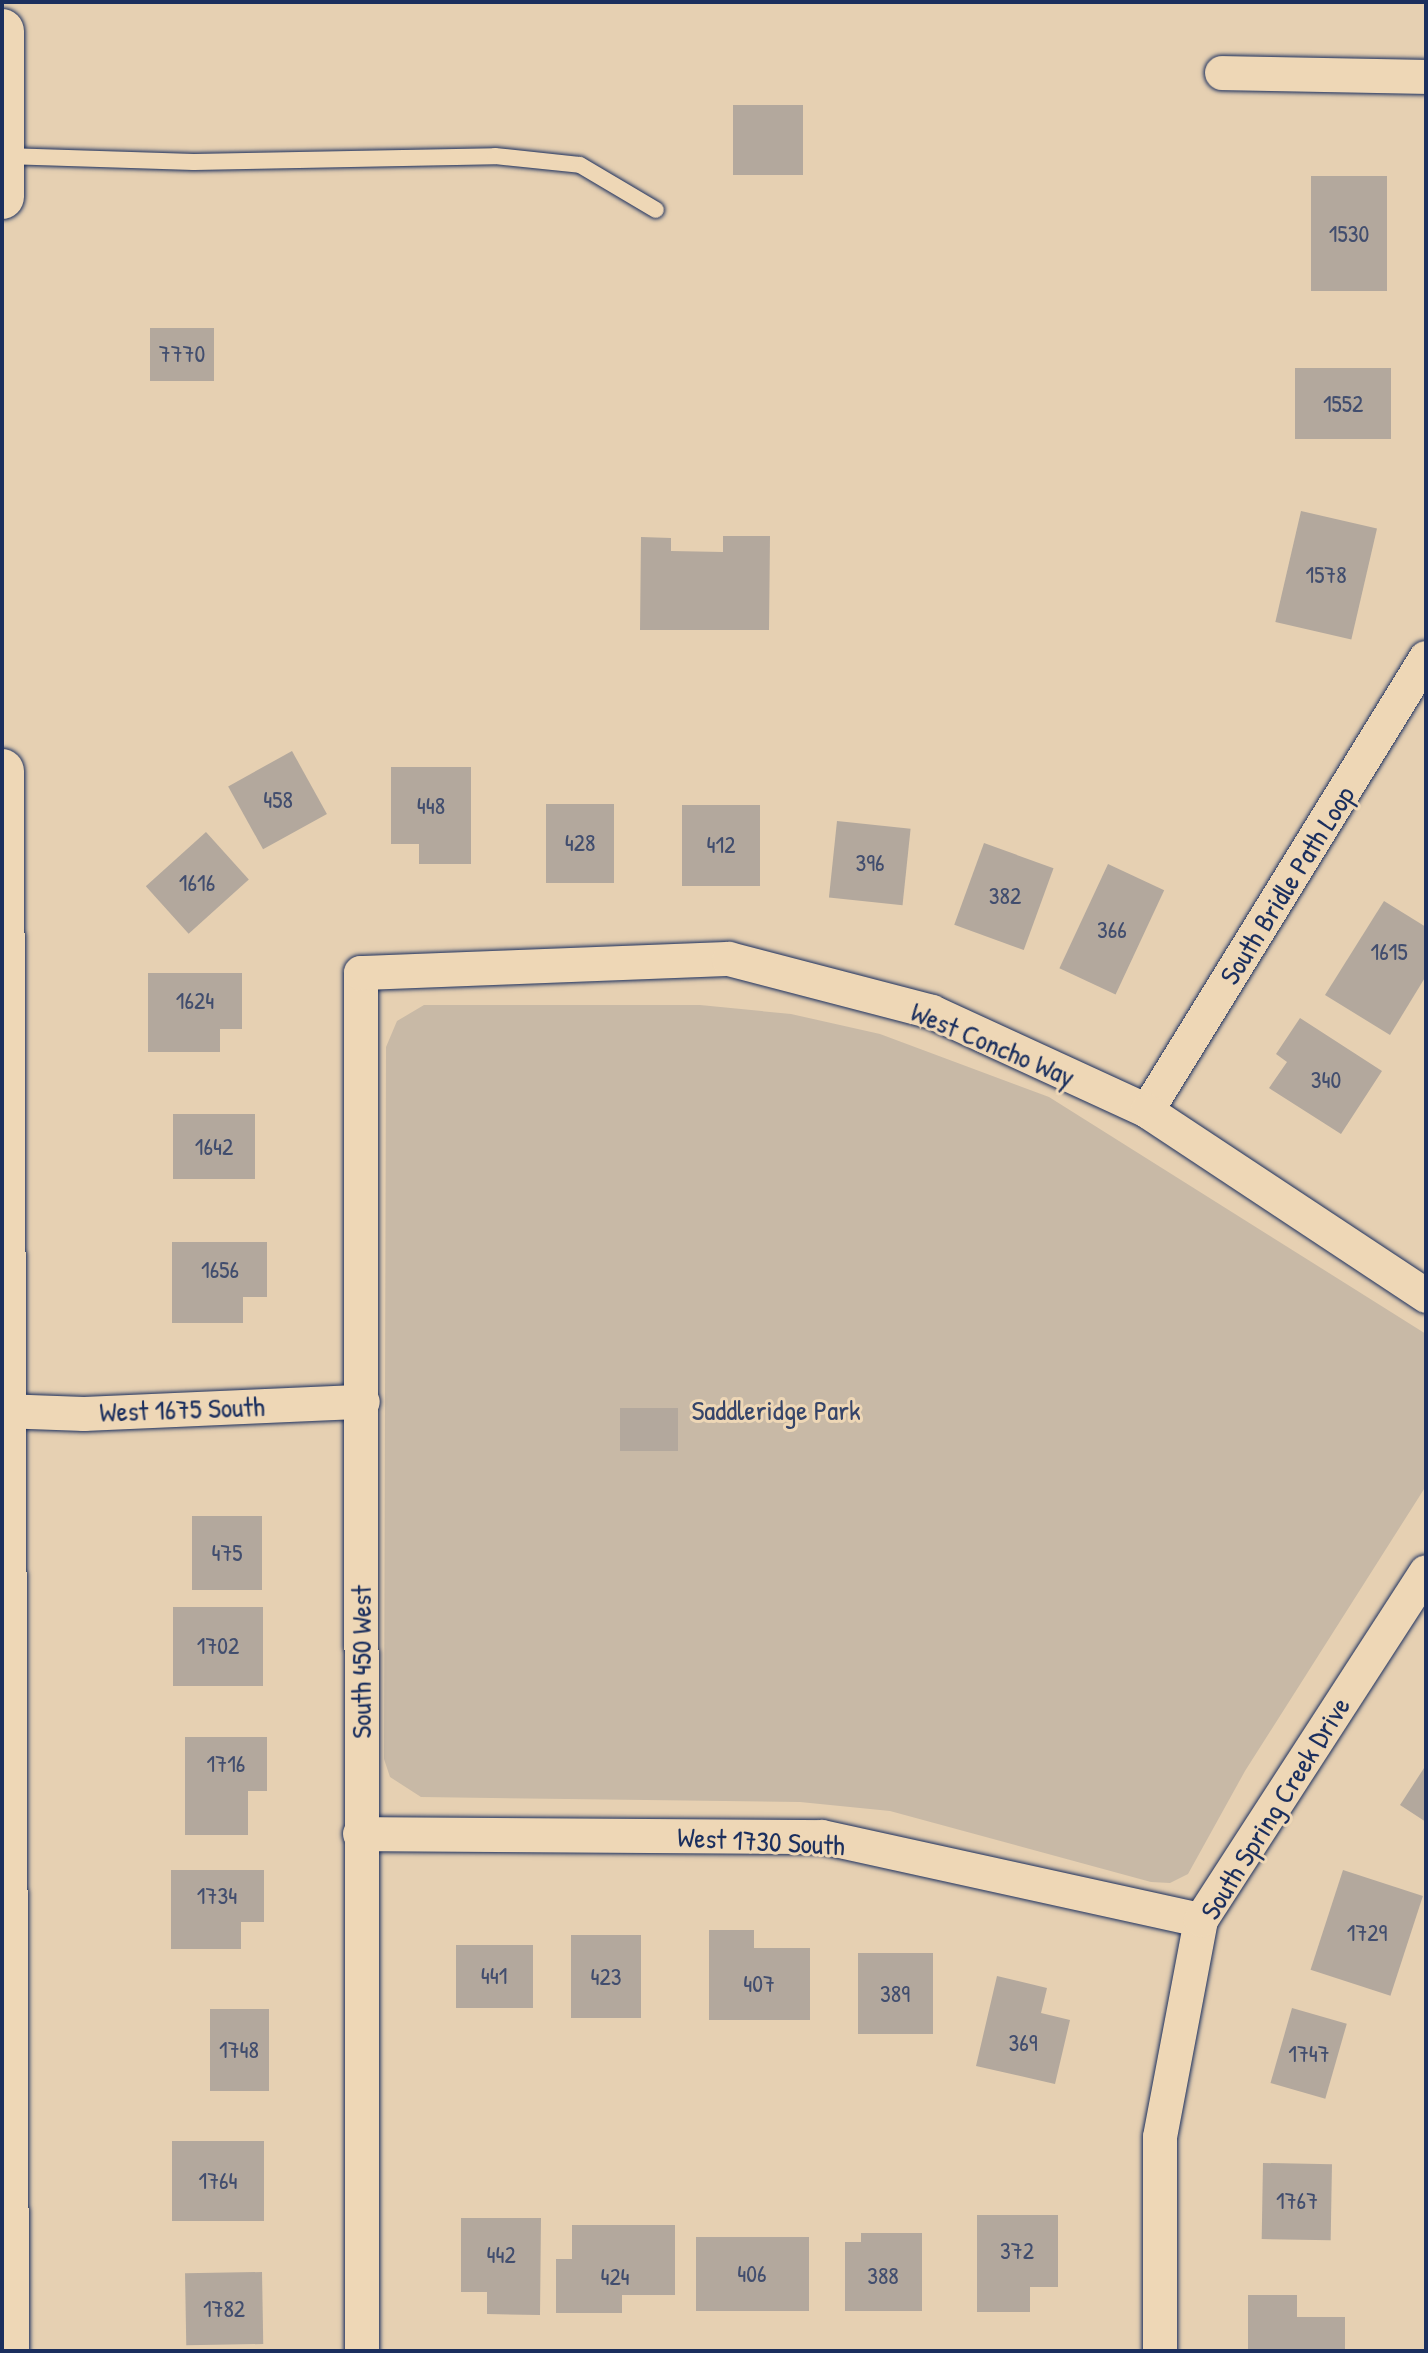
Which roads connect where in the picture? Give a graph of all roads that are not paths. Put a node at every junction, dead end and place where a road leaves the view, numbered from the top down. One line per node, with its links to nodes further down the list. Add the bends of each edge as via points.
1 (2, 31): 4 (street)
2 (1222, 73): 3 (street)
3 (1426, 77)
4 (3, 156): 5 (street); 6 (lane, via 194,162 495,156 580,165)
5 (2, 197)
6 (656, 210)
7 (1426, 658): 11 (street, South Bridle Path Loop)
8 (2, 771): 9 (street)
9 (3, 907): 14 (street)
10 (361, 973): 11 (street, West Concho Way, via 729,959 932,1012); 13 (street, South 450 West)
11 (1147, 1111): 12 (street, West Concho Way)
12 (1426, 1296)
13 (363, 1402): 14 (street, West 1675 South, via 84,1414); 16 (street, South 450 West)
14 (3, 1411): 18 (street)
15 (1426, 1572): 17 (street, South Spring Creek Drive)
16 (360, 1834): 17 (street, West 1730 South, via 822,1837); 20 (street, South 450 West)
17 (1201, 1920): 21 (street, South Spring Creek Drive, via 1160,2137)
18 (5, 2127): 19 (street)
19 (7, 2351)
20 (362, 2351)
21 (1160, 2351)

